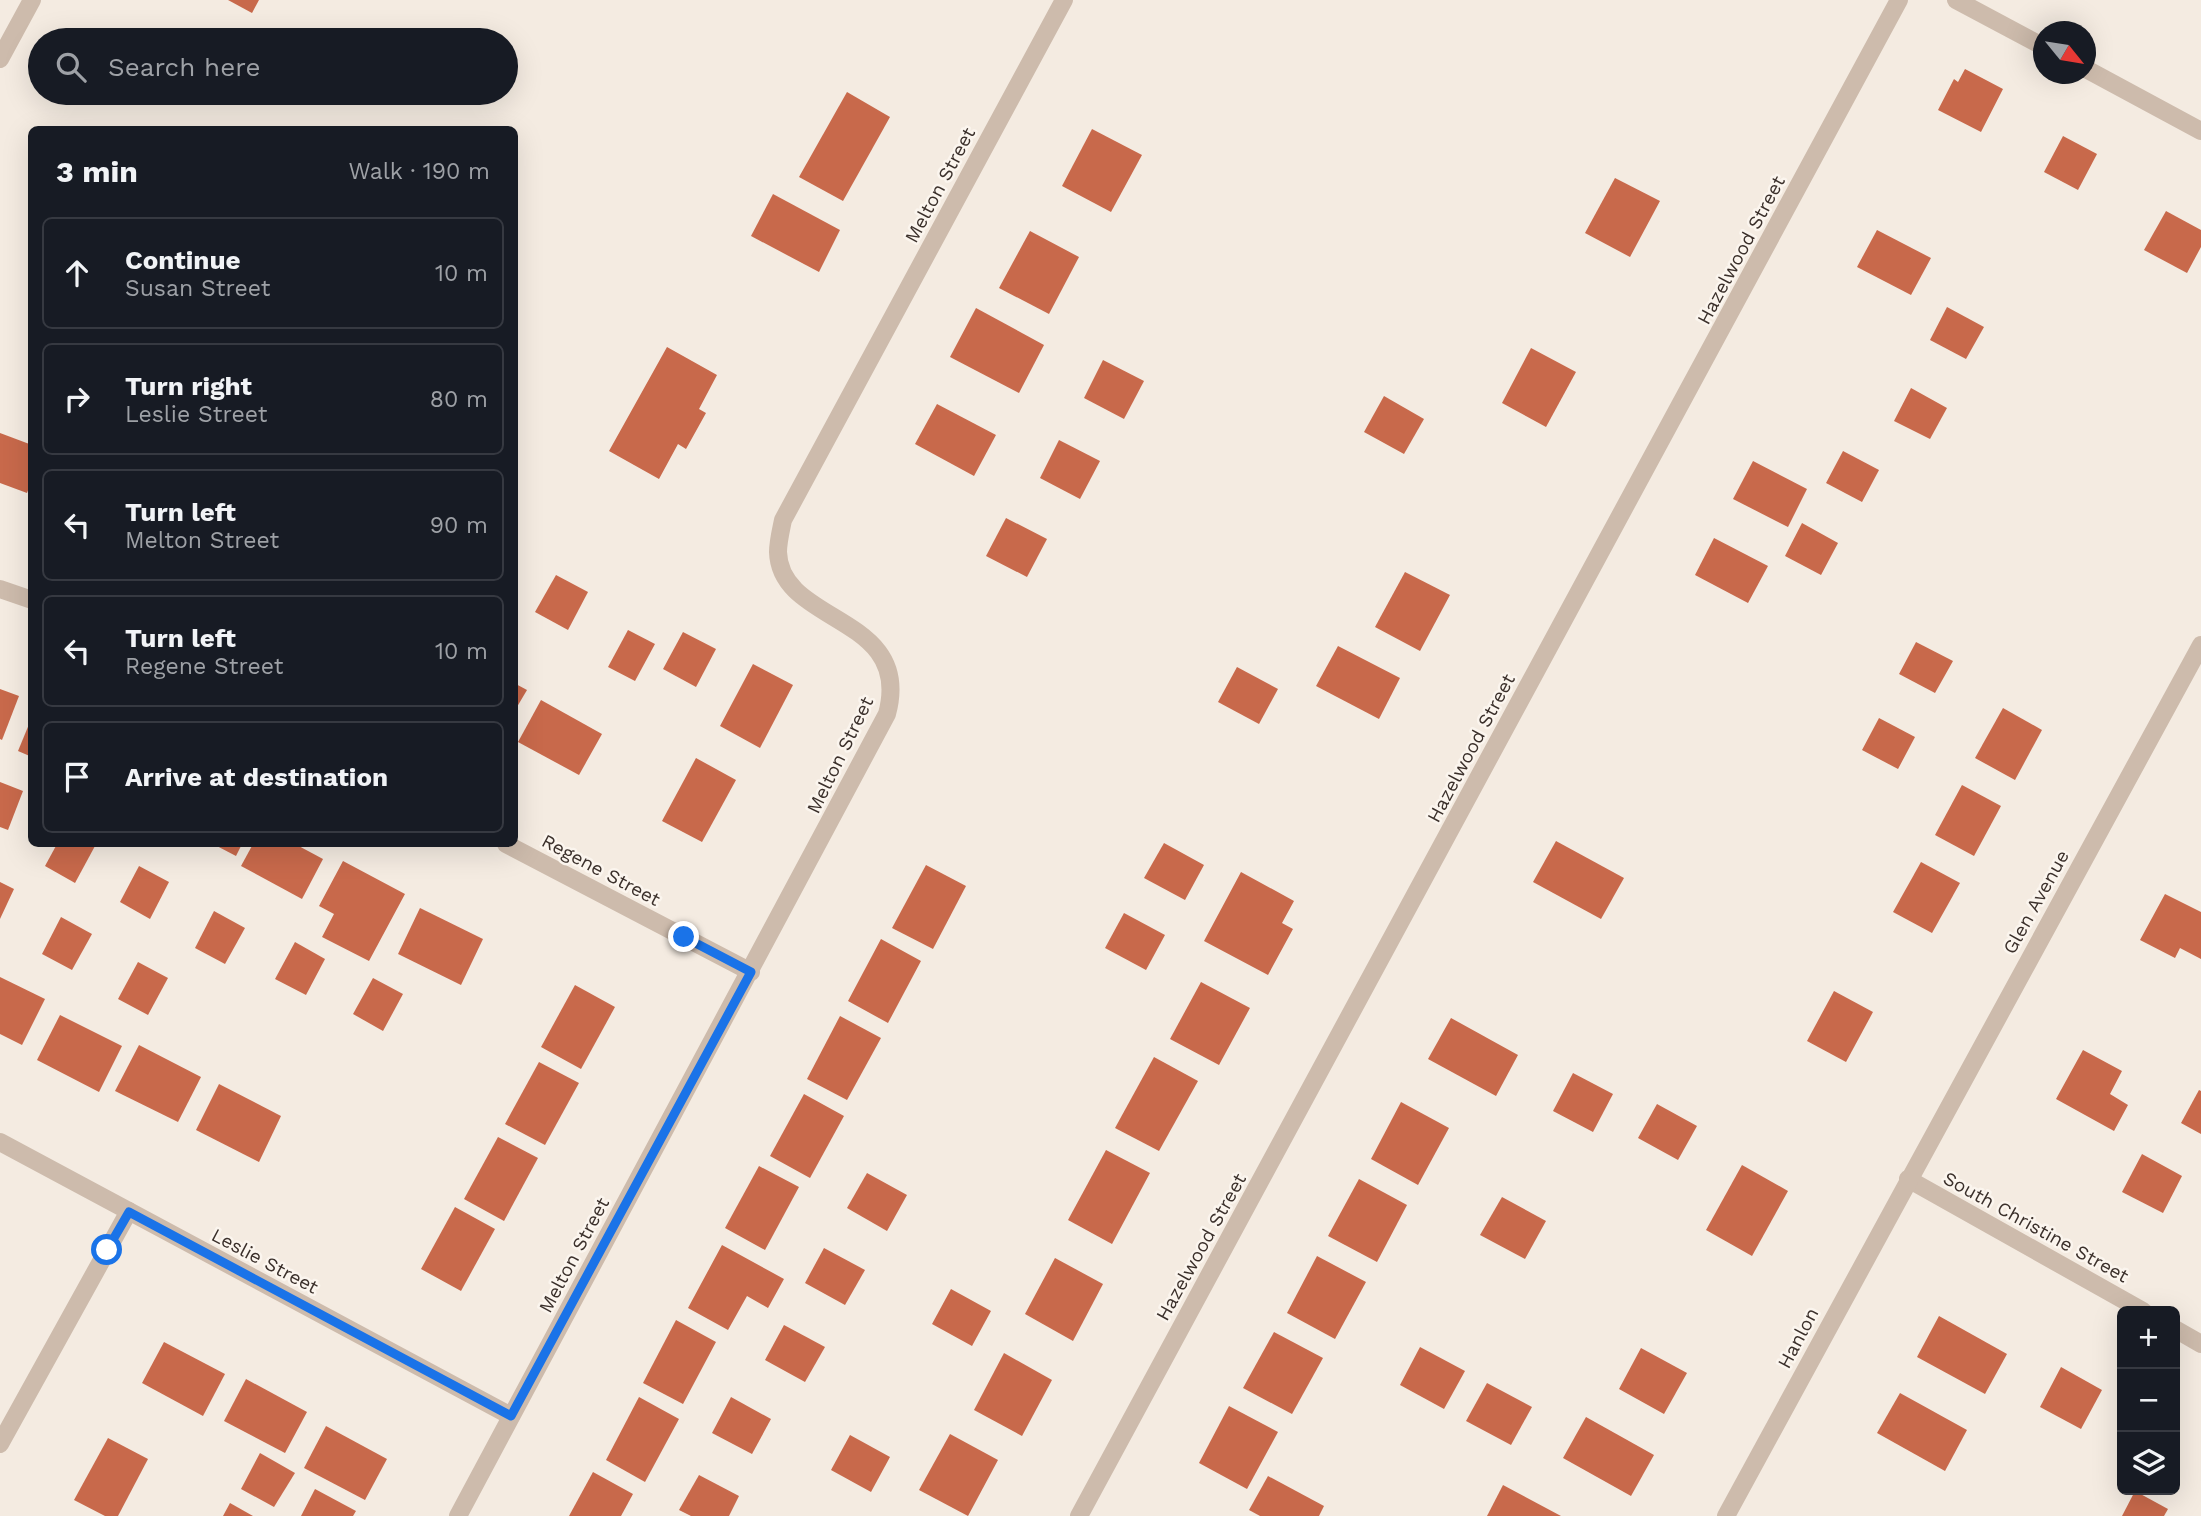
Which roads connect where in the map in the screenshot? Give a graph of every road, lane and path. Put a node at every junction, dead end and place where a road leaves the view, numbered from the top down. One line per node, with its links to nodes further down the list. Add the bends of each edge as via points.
1 (32, 0): 6 (street)
2 (1064, 0): 13 (street, Melton Street, via 783,520 778,554 786,579 811,604 875,646 890,675 892,695 887,714)
3 (1899, 0): 23 (street, Hazelwood Street)
4 (1956, 0): 5 (street)
5 (2033, 42)
6 (0, 59)
7 (2096, 75): 8 (street)
8 (2201, 131)
9 (0, 589): 10 (street)
10 (28, 599)
11 (2201, 645): 15 (street, Glen Avenue)
12 (512, 847): 13 (street, Regene Street)
13 (751, 972): 20 (street, Melton Street)
14 (0, 1142): 16 (street, Leslie Street)
15 (1908, 1179): 17 (street, South Christine Street); 24 (street, Hanlon)
16 (129, 1212): 20 (street, Leslie Street); 21 (street)
17 (2134, 1306)
18 (2180, 1332): 19 (street)
19 (2201, 1344)
20 (511, 1416): 22 (street, Melton Street)
21 (0, 1444)
22 (457, 1516)
23 (1079, 1516)
24 (1726, 1516)

